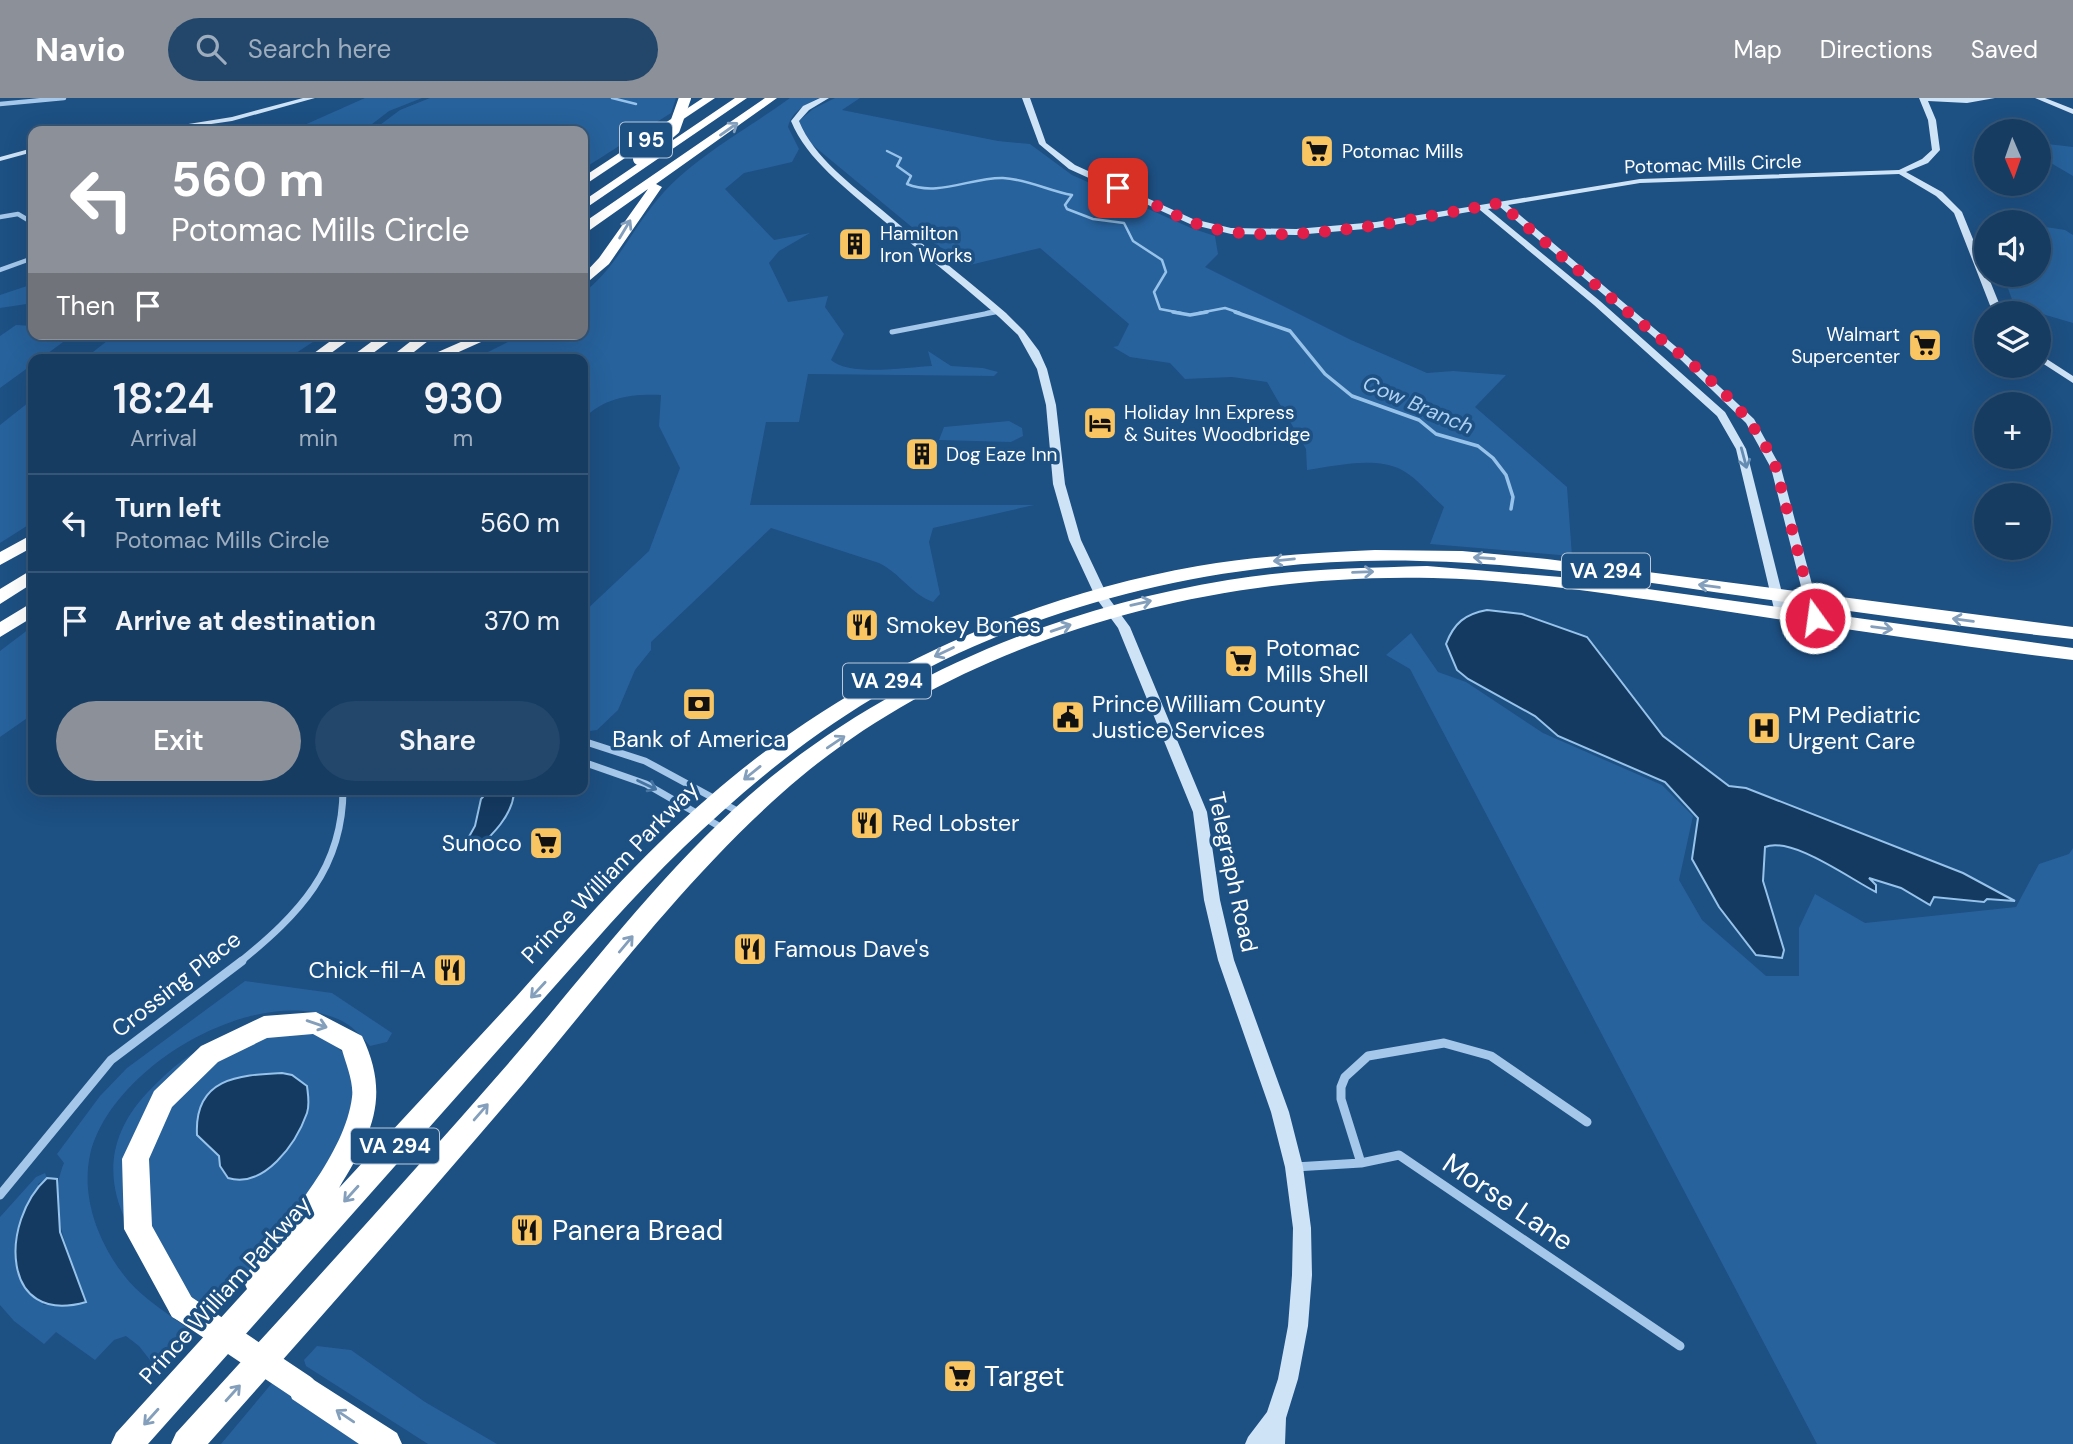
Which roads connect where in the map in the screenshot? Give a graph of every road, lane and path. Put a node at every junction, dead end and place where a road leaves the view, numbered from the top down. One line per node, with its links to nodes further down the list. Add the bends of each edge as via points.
1 (64, 98): 13 (street)
2 (311, 98): 16 (street, via 232,120)
3 (685, 98): 24 (highway, bridge, via 674,129)
4 (710, 98): 22 (highway, I 95)
5 (742, 98): 25 (highway)
6 (772, 98): 19 (highway, I 95, one-way to 6)
7 (825, 98): 35 (street, Telegraph Road, via 806,108 795,121 799,138 835,174)
8 (1026, 98): 27 (street, Potomac Mills Circle, via 1044,144 1062,160 1207,227 1243,232 1328,230)
9 (1923, 98): 10 (street); 20 (street, Potomac Mills Circle, via 1936,149 1925,161)
10 (1991, 98)
11 (2039, 98): 15 (street)
12 (2057, 98): 14 (street)
13 (0, 104)
14 (2073, 105)
15 (2073, 112)
16 (187, 126)
17 (28, 151): 18 (street)
18 (0, 159)
19 (685, 159): 30 (highway, I 95); 33 (highway, one-way to 19, via 649,195)
20 (1900, 172): 21 (street, Potomac Mills Circle); 34 (street, via 1939,194 1958,212)
21 (1805, 176): 23 (street); 26 (street, Potomac Mills Circle, via 1640,181)
22 (588, 179)
23 (1857, 184)
24 (588, 193)
25 (588, 203)
26 (1500, 203): 27 (street, Potomac Mills Circle); 55 (street, via 1701,373 1750,421 1776,468)
27 (1481, 206): 53 (street, one-way to 53, via 1710,402 1728,423 1741,449)
28 (0, 216): 29 (street, via 16,214)
29 (28, 220)
30 (588, 226)
31 (28, 260): 32 (street)
32 (0, 270)
33 (588, 277)
34 (1993, 301)
35 (998, 311): 36 (street); 52 (street, Telegraph Road, via 1031,347 1048,381 1059,483)
36 (892, 332)
37 (341, 340): 41 (highway)
38 (382, 340): 42 (highway)
39 (422, 340): 43 (highway)
40 (477, 340): 44 (highway)
41 (320, 354)
42 (362, 354)
43 (402, 354)
44 (442, 354)
45 (2051, 364): 46 (street)
46 (2073, 380)
47 (28, 542): 48 (highway)
48 (0, 560)
49 (28, 578): 51 (highway)
50 (28, 590): 54 (highway)
51 (0, 598)
52 (1104, 603): 53 (highway, Prince William Parkway / VA 294, via 1337,573 1424,572); 63 (highway, Prince William Parkway / VA 294, one-way to 63, via 995,630 894,677 788,745); 64 (highway, Prince William Parkway / VA 294, one-way to 52, via 815,756 908,696); 68 (street, Telegraph Road, via 1124,627 1196,799 1226,960 1280,1112)
53 (1779, 604): 55 (highway, Prince William Parkway / VA 294)
54 (0, 608)
55 (1813, 609): 58 (highway, Prince William Parkway / VA 294, one-way to 55); 59 (highway, Prince William Parkway / VA 294, one-way to 59)
56 (28, 611): 57 (highway)
57 (0, 631)
58 (2073, 633)
59 (2073, 654)
60 (588, 743): 63 (street, via 654,764)
61 (588, 764): 63 (street, one-way to 63)
62 (343, 795): 69 (street, Crossing Place, via 336,847 296,910 231,968 112,1058 30,1164)
63 (711, 808): 64 (street); 64 (street); 72 (highway, Prince William Parkway / VA 294, one-way to 72, via 672,844)
64 (736, 823): 75 (highway, Prince William Parkway / VA 294, one-way to 64, via 365,1247 706,850)
65 (155, 1071): 72 (highway, one-way to 72, via 217,1034 285,1019 306,1020 339,1035 358,1057 364,1073 366,1095 351,1140)
66 (1587, 1122): 67 (street, via 1491,1056 1444,1043 1368,1056 1345,1077 1341,1087)
67 (1362, 1163): 68 (street, Morse Lane); 71 (street, Morse Lane, via 1399,1156)
68 (1294, 1167): 73 (street, Telegraph Road, via 1302,1228 1301,1288 1289,1379)
69 (0, 1195)
70 (112, 1224): 76 (highway, one-way to 70, bridge, via 182,1307 143,1273)
71 (1680, 1346)
72 (209, 1353): 74 (highway, Prince William Parkway / VA 294, one-way to 74)
73 (1276, 1418): 77 (street, Telegraph Road); 78 (street, Telegraph Road)
74 (127, 1444)
75 (187, 1444)
76 (386, 1444)
77 (1255, 1444)
78 (1275, 1444)

